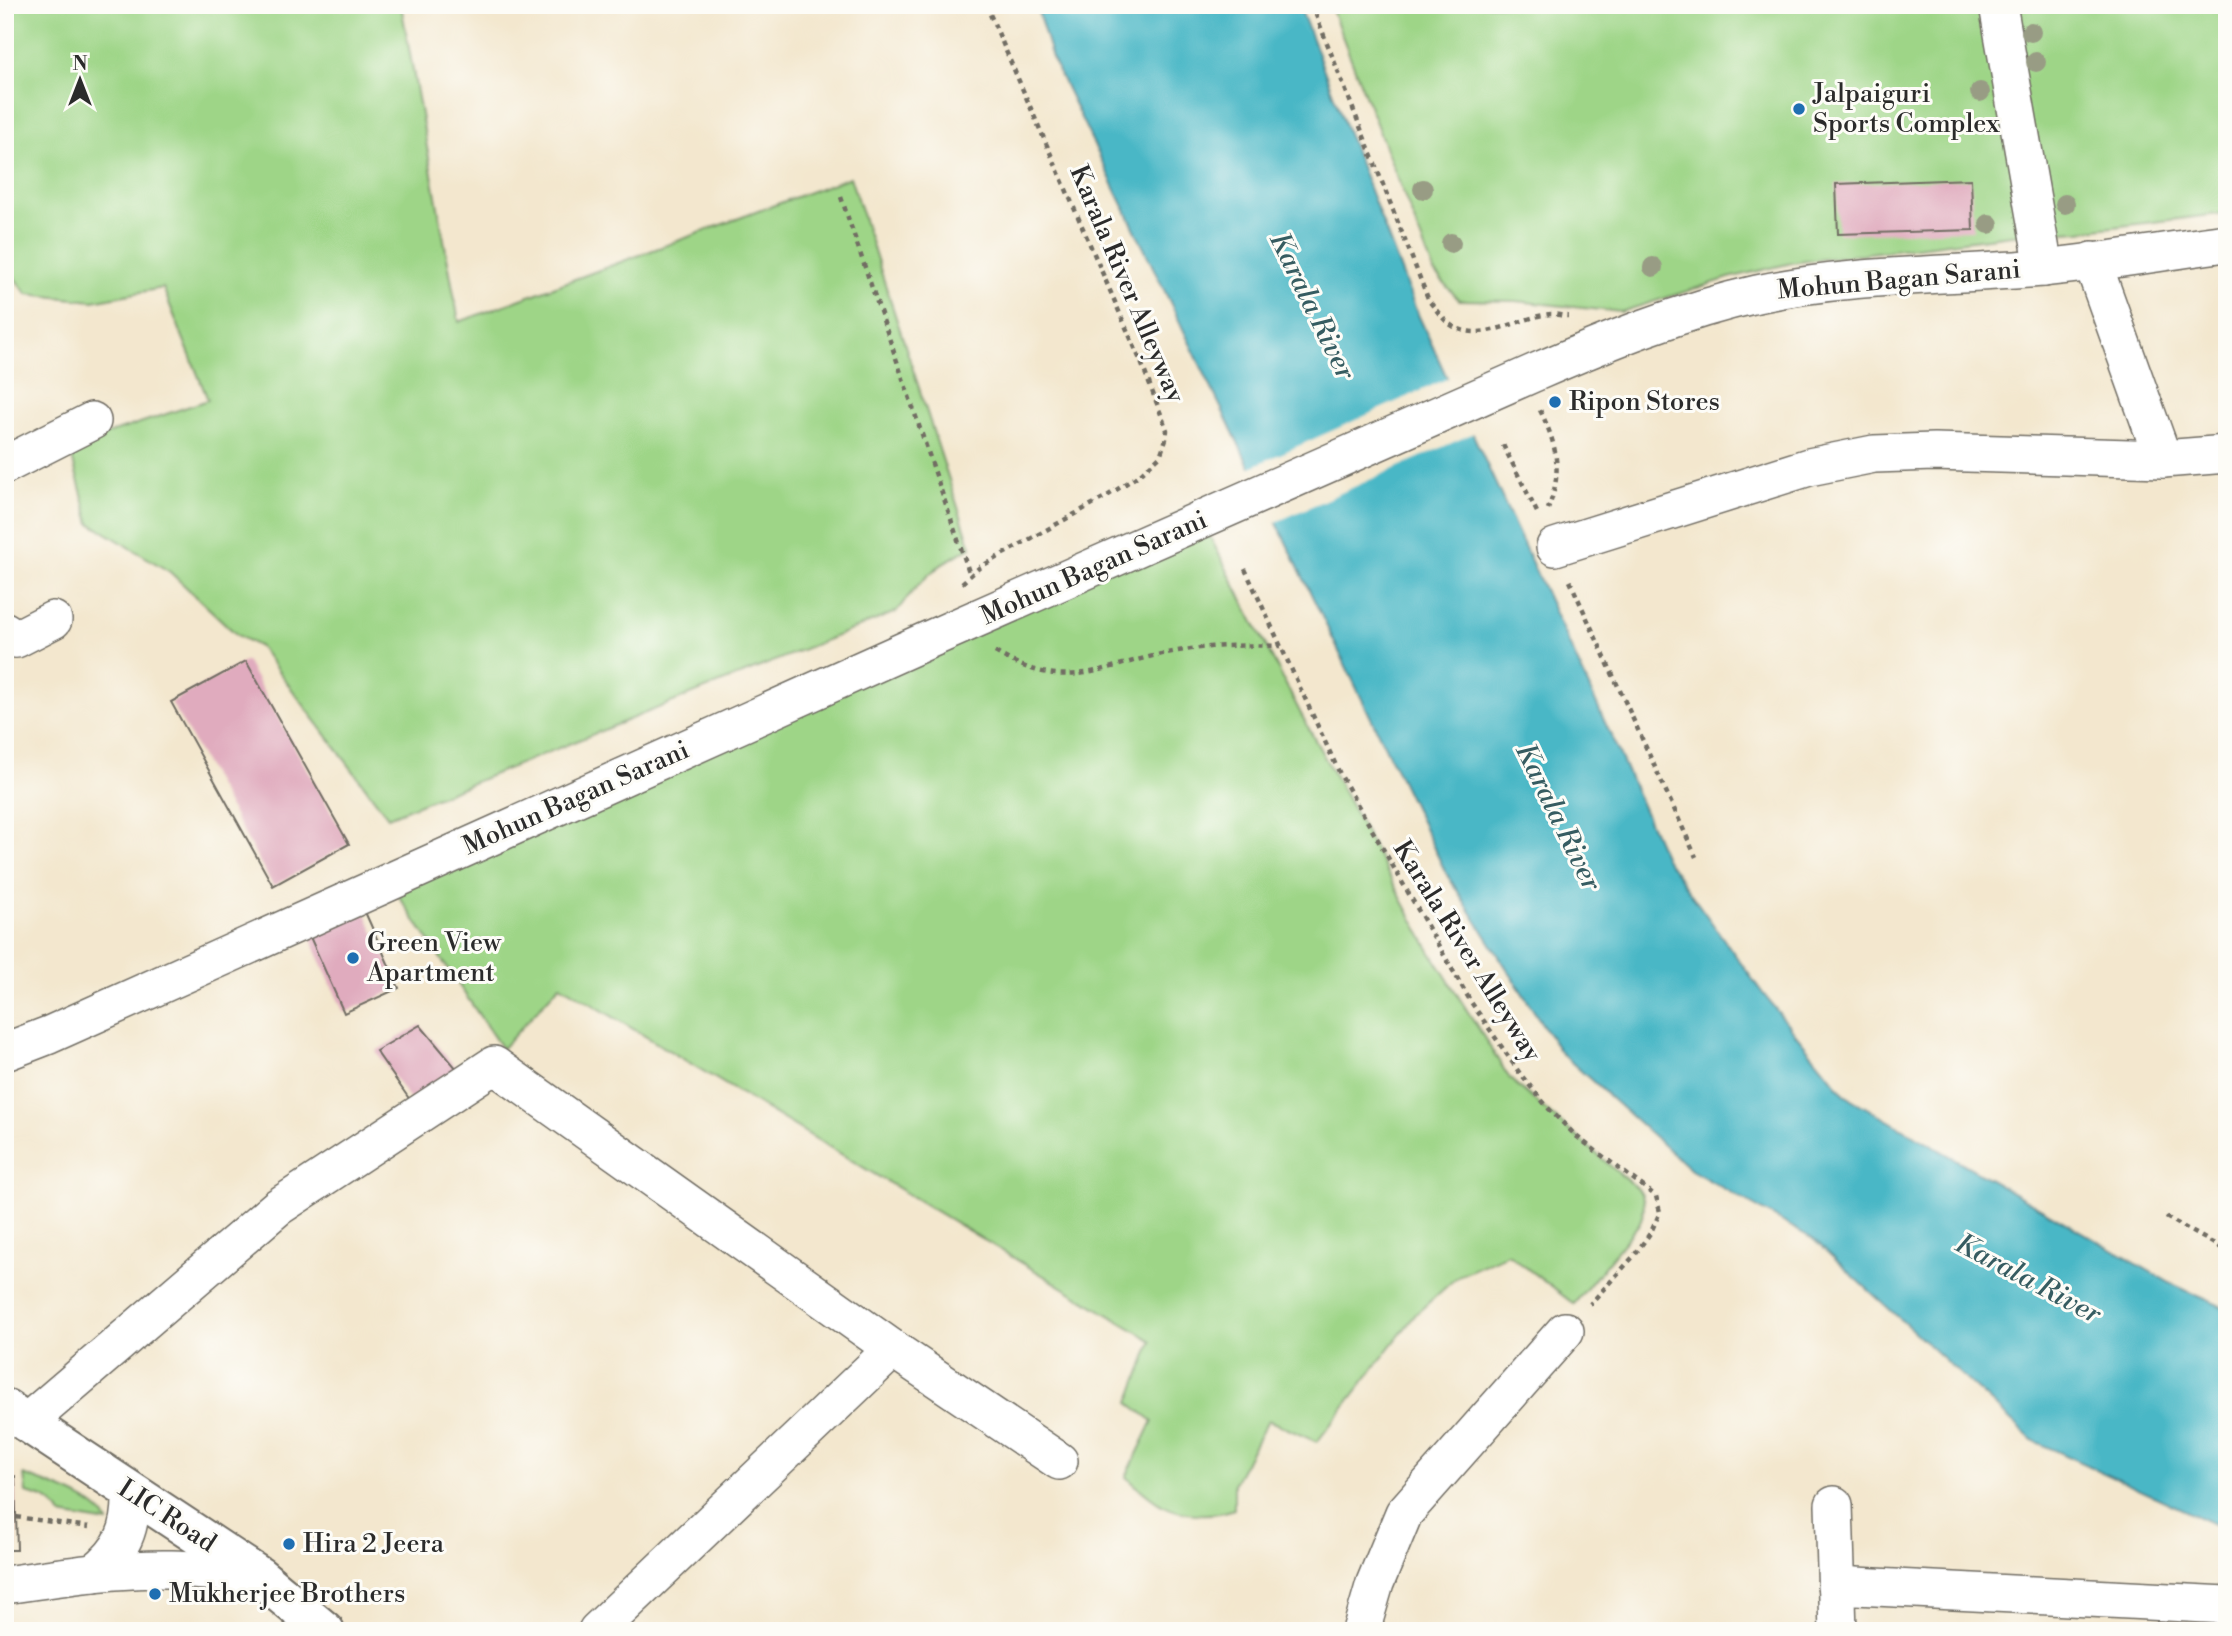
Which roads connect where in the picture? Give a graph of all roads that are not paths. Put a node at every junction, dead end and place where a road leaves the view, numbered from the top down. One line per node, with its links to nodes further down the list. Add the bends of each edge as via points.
1 (1998, 5): 4 (street)
2 (2227, 243): 3 (street, Mohun Bagan Sarani)
3 (2092, 261): 4 (street, Mohun Bagan Sarani); 7 (street)
4 (2044, 268): 12 (street, Mohun Bagan Sarani, via 1821,283 1691,311 1597,346)
5 (92, 421): 8 (street)
6 (2227, 454): 7 (street)
7 (2163, 459): 9 (street, via 1874,454)
8 (5, 464)
9 (1548, 534)
10 (53, 620): 11 (street, via 16,639)
11 (5, 631)
12 (5, 1052)
13 (1565, 1331): 26 (street, via 1404,1513)
14 (893, 1349): 15 (street, via 494,1065 278,1208); 16 (street); 25 (street)
15 (15, 1415): 18 (main road, LIC Road)
16 (1059, 1461)
17 (1834, 1505): 22 (street)
18 (130, 1511): 19 (street, via 120,1547); 20 (main road, LIC Road)
19 (94, 1573): 20 (street, via 171,1569); 21 (street)
20 (259, 1576): 24 (main road, LIC Road)
21 (5, 1585)
22 (1836, 1585): 23 (street); 27 (street)
23 (2227, 1605)
24 (325, 1631)
25 (597, 1631)
26 (1361, 1631)
27 (1838, 1631)

